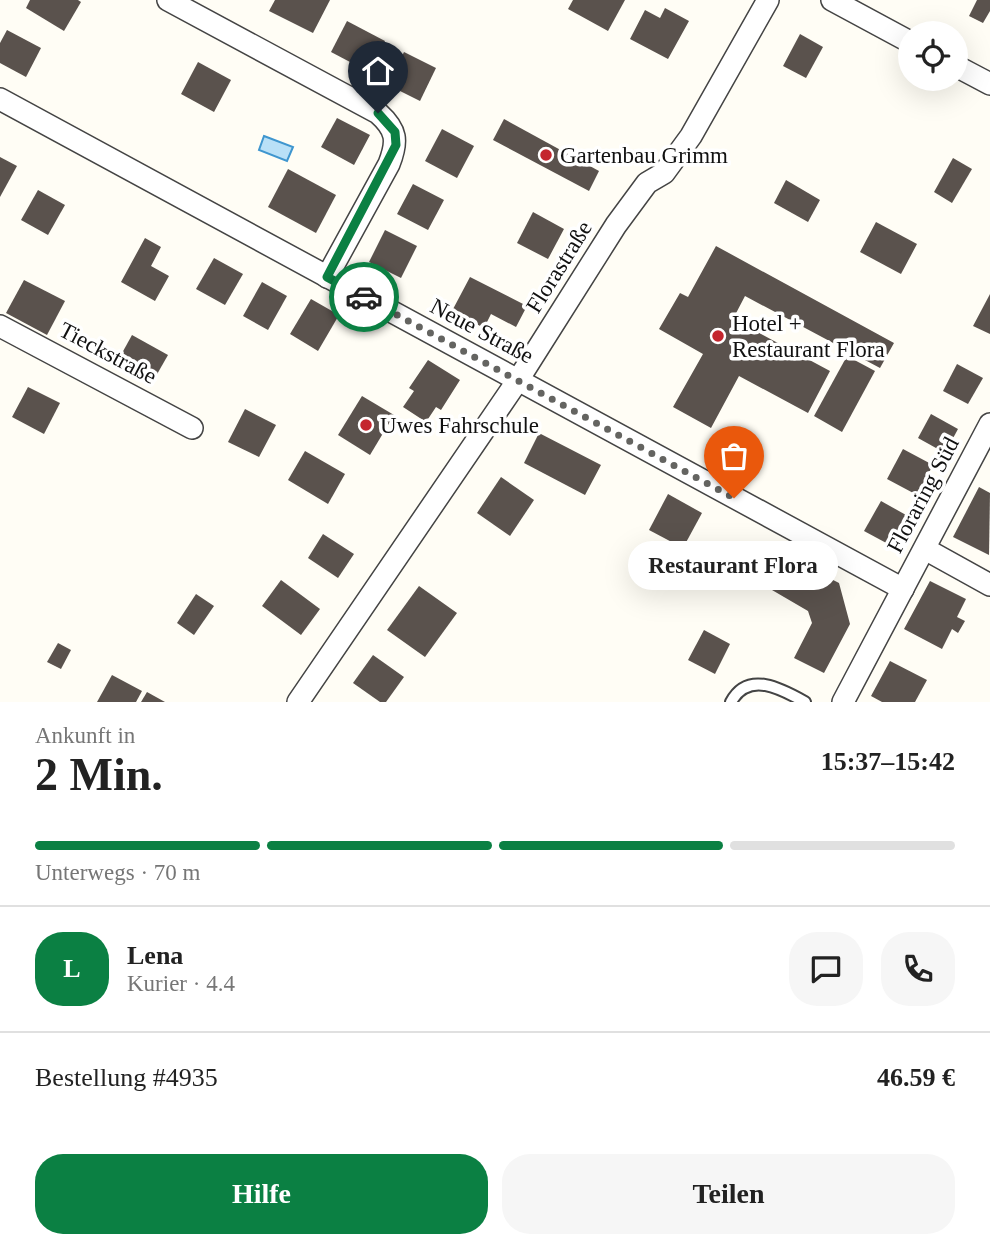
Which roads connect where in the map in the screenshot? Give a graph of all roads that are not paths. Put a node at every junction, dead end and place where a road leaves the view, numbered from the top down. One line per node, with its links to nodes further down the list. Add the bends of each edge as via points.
1 (168, 0): 8 (street, via 378,113 395,132 396,145 388,164)
2 (768, 0): 10 (street, Florastraße, via 691,136 664,173 636,197)
3 (832, 0): 4 (street)
4 (898, 35)
5 (968, 72): 6 (street)
6 (990, 84)
7 (0, 99): 8 (street, Neue Straße)
8 (327, 277): 10 (street, Neue Straße)
9 (0, 326): 12 (street, Tieckstraße)
10 (518, 380): 15 (street, Neue Straße); 16 (street, Florastraße)
11 (990, 424): 13 (street, Floraring Süd)
12 (192, 428)
13 (925, 550): 14 (street); 15 (street, Floraring Süd)
14 (990, 585)
15 (903, 589): 19 (street, Floraring Süd)
16 (298, 702)
17 (731, 702): 18 (lane, via 736,693 754,685 773,684)
18 (805, 702)
19 (843, 702)

